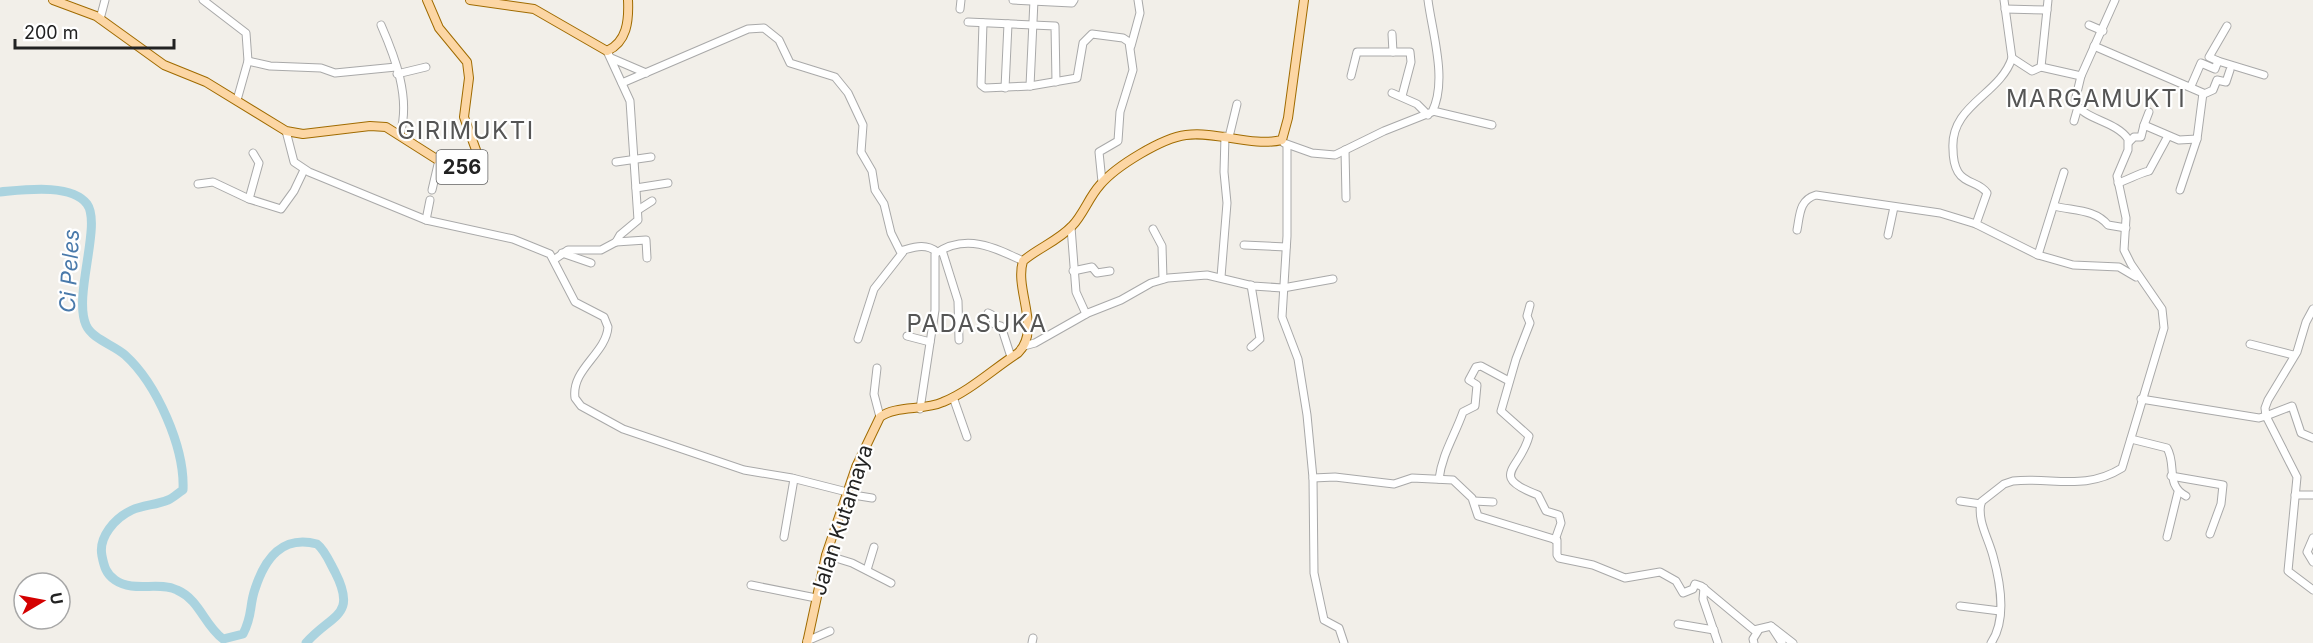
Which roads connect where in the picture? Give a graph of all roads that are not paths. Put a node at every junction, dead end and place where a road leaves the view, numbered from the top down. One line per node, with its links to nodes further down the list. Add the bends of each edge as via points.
1 (53, 0): 20 (main road, 256)
2 (105, 0): 20 (street)
3 (203, 0): 35 (street, via 245,31)
4 (427, 0): 72 (main road, 256, via 439,28 467,62 464,117 476,150 471,162 457,168)
5 (470, 0): 33 (main road, via 534,9)
6 (628, 0): 33 (main road, via 622,39)
7 (961, 0): 17 (street)
8 (1013, 0): 9 (street)
9 (1034, 0): 10 (street); 25 (street)
10 (1074, 0)
11 (1138, 0): 30 (street, via 1140,11)
12 (1304, 0): 67 (main road)
13 (1428, 0): 57 (street, via 1438,57)
14 (2004, 0): 18 (street)
15 (2048, 0): 19 (street)
16 (2115, 0): 28 (street)
17 (960, 9)
18 (2005, 9): 19 (street); 34 (street)
19 (2047, 10): 38 (street)
20 (100, 19): 53 (main road, 256, via 164,65 203,80)
21 (968, 22): 22 (street)
22 (983, 23): 23 (street); 48 (street, via 981,85)
23 (1008, 24): 25 (street); 48 (street)
24 (381, 25): 40 (street)
25 (1033, 25): 45 (street, via 1056,27); 49 (street)
26 (2089, 25): 28 (street)
27 (2227, 26): 36 (street, via 2209,57)
28 (2103, 31): 31 (street)
29 (1392, 34): 32 (street)
30 (1131, 46): 45 (street, via 1123,38 1088,36 1083,43 1078,77); 77 (street, via 1133,70 1120,112 1118,141 1099,152)
31 (2094, 46): 44 (street); 47 (street)
32 (1393, 52): 43 (street, via 1358,52); 52 (street, via 1412,53)
33 (609, 55): 41 (street); 46 (street)
34 (2012, 58): 38 (street, via 2031,71); 91 (street, via 2007,69 1965,110 1953,136 1956,168 1966,182 1987,194)
35 (248, 61): 40 (street, via 321,68 335,73); 53 (street)
36 (2218, 61): 42 (street); 47 (street, via 2215,69 2201,63)
37 (426, 67): 40 (street)
38 (2041, 68): 44 (street)
39 (2230, 70): 51 (street, via 2226,82 2217,80 2213,90)
40 (397, 71): 62 (street, via 405,114)
41 (646, 72): 46 (street); 101 (street, via 748,29 758,27 771,32 790,63 835,77 843,86 862,125 861,153 872,171 891,233)
42 (2264, 75)
43 (1351, 76)
44 (2081, 76): 55 (street, via 2075,96)
45 (1056, 82): 49 (street)
46 (622, 83): 71 (street, via 630,101)
47 (2191, 86): 51 (street)
48 (1005, 87): 49 (street)
49 (1030, 87)
50 (1392, 93): 52 (street)
51 (2204, 93): 65 (street)
52 (1402, 96): 57 (street)
53 (237, 100): 61 (main road, 256)
54 (1237, 104): 63 (street)
55 (2078, 107): 58 (street); 66 (street, via 2121,130)
56 (2149, 112): 60 (street)
57 (1431, 113): 59 (street); 68 (street)
58 (2074, 121)
59 (1492, 125)
60 (2144, 126): 64 (street); 66 (street, via 2141,137)
61 (286, 131): 62 (main road, 256, via 303,134 376,126); 74 (street, via 294,162)
62 (400, 134): 72 (main road, 256)
63 (1227, 136): 67 (main road); 77 (main road, via 1196,134 1164,140); 110 (street)
64 (2168, 136): 65 (street); 78 (street, via 2149,171)
65 (2196, 139): 82 (street)
66 (2129, 142): 78 (street)
67 (1285, 143): 68 (street, via 1331,155); 99 (street)
68 (1345, 150): 83 (street)
69 (253, 153): 84 (street, via 260,163)
70 (651, 157): 71 (street)
71 (635, 159): 73 (street); 80 (street)
72 (439, 160): 81 (street)
73 (616, 162)
74 (304, 170): 84 (street, via 283,208); 90 (street)
75 (2064, 172): 87 (street)
76 (668, 183): 80 (street)
77 (1102, 183): 92 (main road)
78 (2118, 183): 93 (street)
79 (198, 184): 84 (street, via 213,182)
80 (636, 188): 89 (street)
81 (432, 190)
82 (2180, 190)
83 (1346, 198)
84 (249, 199)
85 (430, 201): 90 (street)
86 (652, 201): 89 (street)
87 (2054, 206): 93 (street, via 2091,212 2108,225); 103 (street)
88 (1894, 207): 91 (street, via 1945,214); 95 (street, via 1814,196 1802,205); 96 (street)
89 (638, 210): 97 (street, via 637,223)
90 (426, 220): 105 (street, via 513,239)
91 (1976, 224): 103 (street)
92 (1071, 227): 106 (main road); 108 (street)
93 (2126, 228): 114 (street, via 2125,253)
94 (1153, 229): 111 (street, via 1162,246)
95 (1797, 230)
96 (1888, 235)
97 (616, 242): 102 (street, via 596,252); 104 (street, via 646,240)
98 (1244, 245): 99 (street)
99 (1286, 247): 115 (street)
100 (939, 251): 101 (street, via 916,246); 106 (street, via 981,242); 122 (street, via 958,301); 123 (street, via 934,256 935,310)
101 (903, 252): 121 (street, via 874,289)
102 (562, 253): 105 (street); 107 (street)
103 (2038, 255): 114 (street, via 2073,265 2119,267)
104 (647, 258)
105 (555, 259): 141 (street, via 575,302 604,317 608,327 603,345 579,377 575,391 578,403 623,429 744,470)
106 (1023, 261): 125 (main road, via 1020,282 1028,333)
107 (591, 263)
108 (1073, 271): 109 (street, via 1092,267 1097,273); 119 (street, via 1076,292)
109 (1110, 271)
110 (1221, 278): 111 (street, via 1193,275); 113 (street)
111 (1163, 279): 119 (street)
112 (1333, 279): 115 (street)
113 (1251, 285): 115 (street); 126 (street, via 1260,339)
114 (2146, 287): 132 (street, via 2162,309 2164,324)
115 (1283, 288): 140 (street, via 1282,317 1301,369)
116 (1530, 305): 130 (street, via 1530,325)
117 (2313, 309): 127 (street)
118 (988, 313): 128 (street, via 994,324 1001,325)
119 (1086, 314): 125 (street)
120 (907, 336): 123 (street)
121 (858, 339)
122 (959, 340)
123 (930, 342): 133 (street)
124 (2250, 344): 127 (street)
125 (1024, 346): 128 (main road, Jalan Kutamaya)
126 (1251, 347)
127 (2294, 355): 134 (street, via 2268,400)
128 (1011, 357): 131 (main road, Jalan Kutamaya)
129 (877, 368): 135 (street, via 874,394)
130 (1509, 381): 142 (street, via 1481,366 1471,373 1469,380 1477,385 1477,400 1475,406 1463,412 1444,452); 157 (street, via 1501,412 1529,436 1511,477 1515,487 1538,495 1546,511 1559,515 1561,523)
131 (953, 397): 133 (main road, Jalan Kutamaya); 136 (street)
132 (2141, 399): 134 (street); 138 (street)
133 (920, 409): 135 (main road, Jalan Kutamaya)
134 (2266, 416): 137 (street, via 2291,405 2301,433); 145 (street, via 2293,466 2297,477)
135 (880, 417): 144 (main road, Jalan Kutamaya)
136 (967, 437)
137 (2313, 438)
138 (2131, 440): 139 (street, via 2167,448); 152 (street, via 2122,468 2100,480 2013,481 1985,497)
139 (2171, 476): 143 (street); 153 (street, via 2223,485)
140 (1313, 478): 142 (street, via 1394,484 1412,478); 175 (street, via 1314,573 1319,607 1324,620 1339,628)
141 (794, 479): 144 (street); 154 (street)
142 (1439, 479): 149 (street, via 1459,483)
143 (2178, 492): 147 (street); 155 (street)
144 (847, 493): 148 (street); 159 (main road, Jalan Kutamaya)
145 (2295, 495): 146 (street); 165 (street, via 2288,571)
146 (2313, 495)
147 (2186, 496)
148 (872, 498)
149 (1474, 501): 151 (street); 157 (street, via 1478,516)
150 (1960, 501): 152 (street)
151 (1493, 502)
152 (1981, 504): 168 (street, via 1979,513 2000,589)
153 (2210, 534)
154 (784, 537)
155 (2167, 537)
156 (2313, 537): 160 (street, via 2307,552)
157 (1555, 540): 164 (street, via 1559,542 1559,558 1593,565 1625,578 1660,572 1676,581 1683,593 1695,584)
158 (874, 548): 161 (street)
159 (826, 555): 161 (street); 166 (main road, Jalan Kutamaya)
160 (2312, 561)
161 (867, 570): 162 (street)
162 (891, 583)
163 (751, 585): 166 (street)
164 (1704, 588): 171 (street, via 1703,599); 172 (street)
165 (2313, 590)
166 (816, 598): 174 (main road, Jalan Kutamaya)
167 (1960, 606): 168 (street)
168 (2000, 611): 180 (street)
169 (1678, 624): 171 (street)
170 (1771, 626): 172 (street); 178 (street); 179 (street)
171 (1714, 630): 176 (street)
172 (1760, 630): 177 (street)
173 (831, 631): 174 (street)
174 (807, 642)
175 (1344, 643)
176 (1719, 643)
177 (1754, 643)
178 (1782, 643)
179 (1793, 643)
180 (1991, 643)

